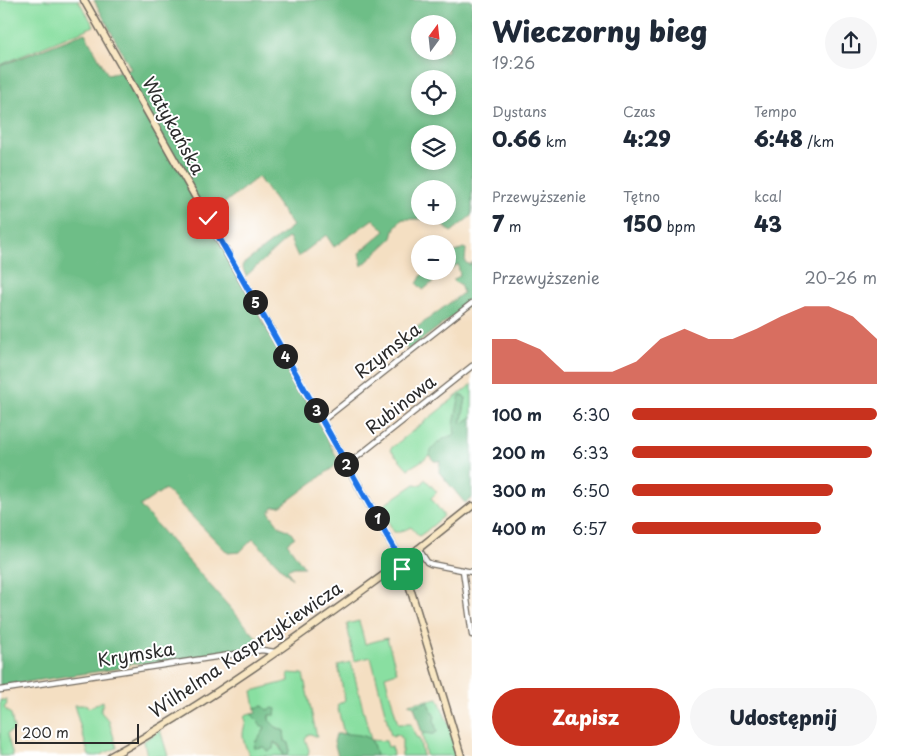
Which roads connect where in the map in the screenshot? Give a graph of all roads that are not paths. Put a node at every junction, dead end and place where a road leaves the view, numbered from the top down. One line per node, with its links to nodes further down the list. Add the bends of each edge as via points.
1 (84, 0): 4 (street, Watykańska)
2 (472, 303): 4 (street, Rzymska)
3 (472, 366): 5 (street, Rubinowa)
4 (322, 421): 5 (street, Watykańska)
5 (347, 465): 8 (street, Watykańska)
6 (472, 506): 7 (street)
7 (418, 548): 9 (street); 12 (street, via 431,564)
8 (398, 555): 9 (street); 10 (street, via 394,561)
9 (408, 557): 11 (street, via 408,565)
10 (396, 566): 11 (street); 15 (street, Wilhelma Kasprzykiewicza)
11 (404, 568): 18 (street)
12 (463, 570): 13 (street); 14 (street)
13 (472, 572)
14 (472, 635)
15 (276, 652): 16 (street, Krymska, via 262,650); 17 (street, Wilhelma Kasprzykiewicza)
16 (0, 690)
17 (111, 756)
18 (461, 756)

